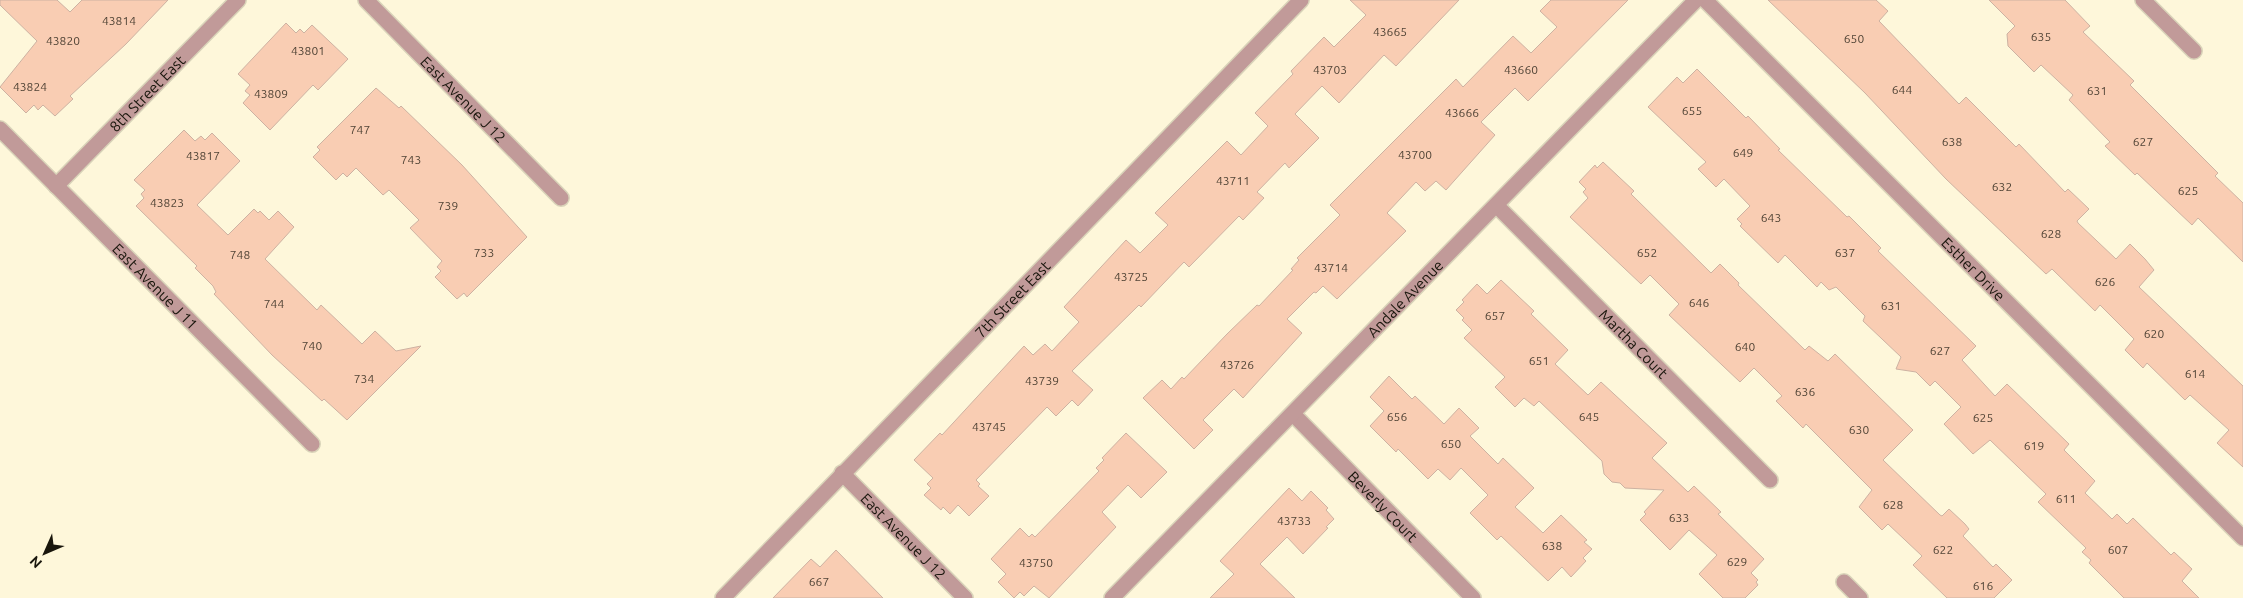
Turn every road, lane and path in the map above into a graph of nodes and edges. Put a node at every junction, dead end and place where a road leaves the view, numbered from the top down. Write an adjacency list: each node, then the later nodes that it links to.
1 (238, 0): 9 (street, 8th Street East)
2 (366, 0): 10 (street, East Avenue J 12)
3 (1301, 0): 14 (street, 7th Street East)
4 (1696, 0): 11 (street, Andale Avenue)
5 (1704, 0): 16 (street, Esther Drive)
6 (2143, 0): 7 (street)
7 (2194, 51)
8 (0, 130): 9 (street, East Avenue J 11)
9 (56, 186): 13 (street, East Avenue J 11)
10 (561, 198)
11 (1497, 206): 12 (street, Andale Avenue); 15 (street, Martha Court)
12 (1293, 414): 20 (street, Andale Avenue); 21 (street, Beverly Court)
13 (312, 444)
14 (842, 473): 18 (street, 7th Street East); 19 (street, East Avenue J 12)
15 (1770, 480)
16 (2243, 538)
17 (1844, 582): 22 (street)
18 (723, 598)
19 (966, 598)
20 (1112, 598)
21 (1473, 598)
22 (1860, 598)

